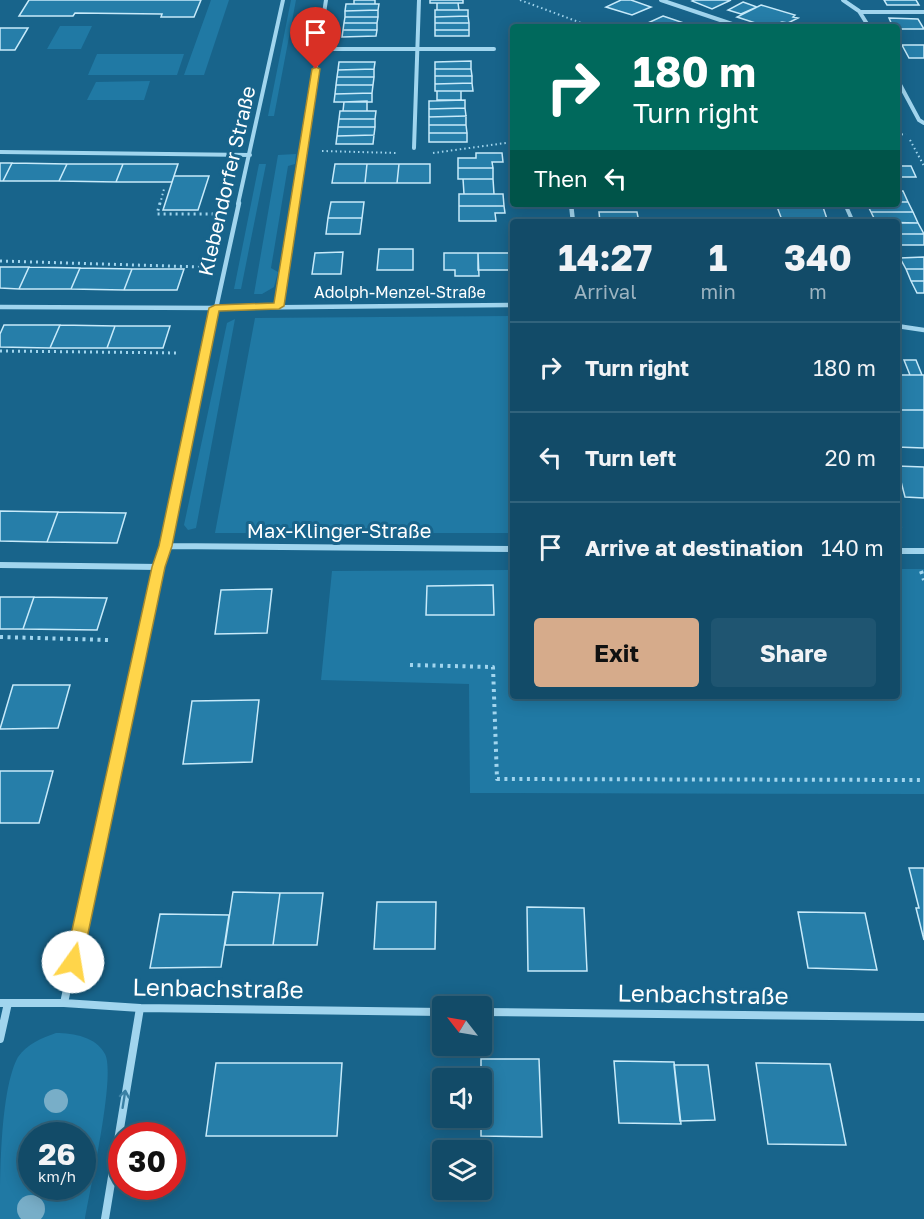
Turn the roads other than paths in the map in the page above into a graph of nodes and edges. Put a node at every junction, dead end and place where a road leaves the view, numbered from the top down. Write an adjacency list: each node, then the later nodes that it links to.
1 (283, 0): 17 (street, Klebendorfer Straße)
2 (326, 0): 10 (street)
3 (419, 0): 11 (street)
4 (661, 0): 8 (street)
5 (843, 0): 6 (street)
6 (861, 12): 7 (street); 9 (street)
7 (924, 12)
8 (732, 24)
9 (867, 24)
10 (319, 49): 11 (street); 20 (street)
11 (416, 49): 12 (street); 15 (street)
12 (494, 49)
13 (900, 85): 14 (street)
14 (924, 123)
15 (414, 148)
16 (0, 152): 17 (street)
17 (250, 155): 21 (street, Klebendorfer Straße)
18 (510, 305): 20 (street, Adolph-Menzel-Straße)
19 (0, 306): 21 (street, Adolph-Menzel-Straße)
20 (279, 306): 21 (street, Adolph-Menzel-Straße)
21 (215, 308): 24 (street, Klebendorfer Straße)
22 (900, 326): 23 (street)
23 (924, 330)
24 (165, 546): 25 (street, Max-Klinger-Straße); 29 (street, Klebendorfer Straße)
25 (510, 549)
26 (900, 551): 27 (street)
27 (924, 551)
28 (0, 565): 29 (street)
29 (159, 567): 31 (street, Klebendorfer Straße)
30 (4, 1003): 31 (street, Lenbachstraße); 36 (street)
31 (64, 1003): 32 (street, Lenbachstraße)
32 (140, 1008): 33 (street, Lenbachstraße); 37 (street, one-way to 32)
33 (432, 1012)
34 (492, 1012): 35 (street, Lenbachstraße)
35 (924, 1017)
36 (0, 1039)
37 (105, 1219)

